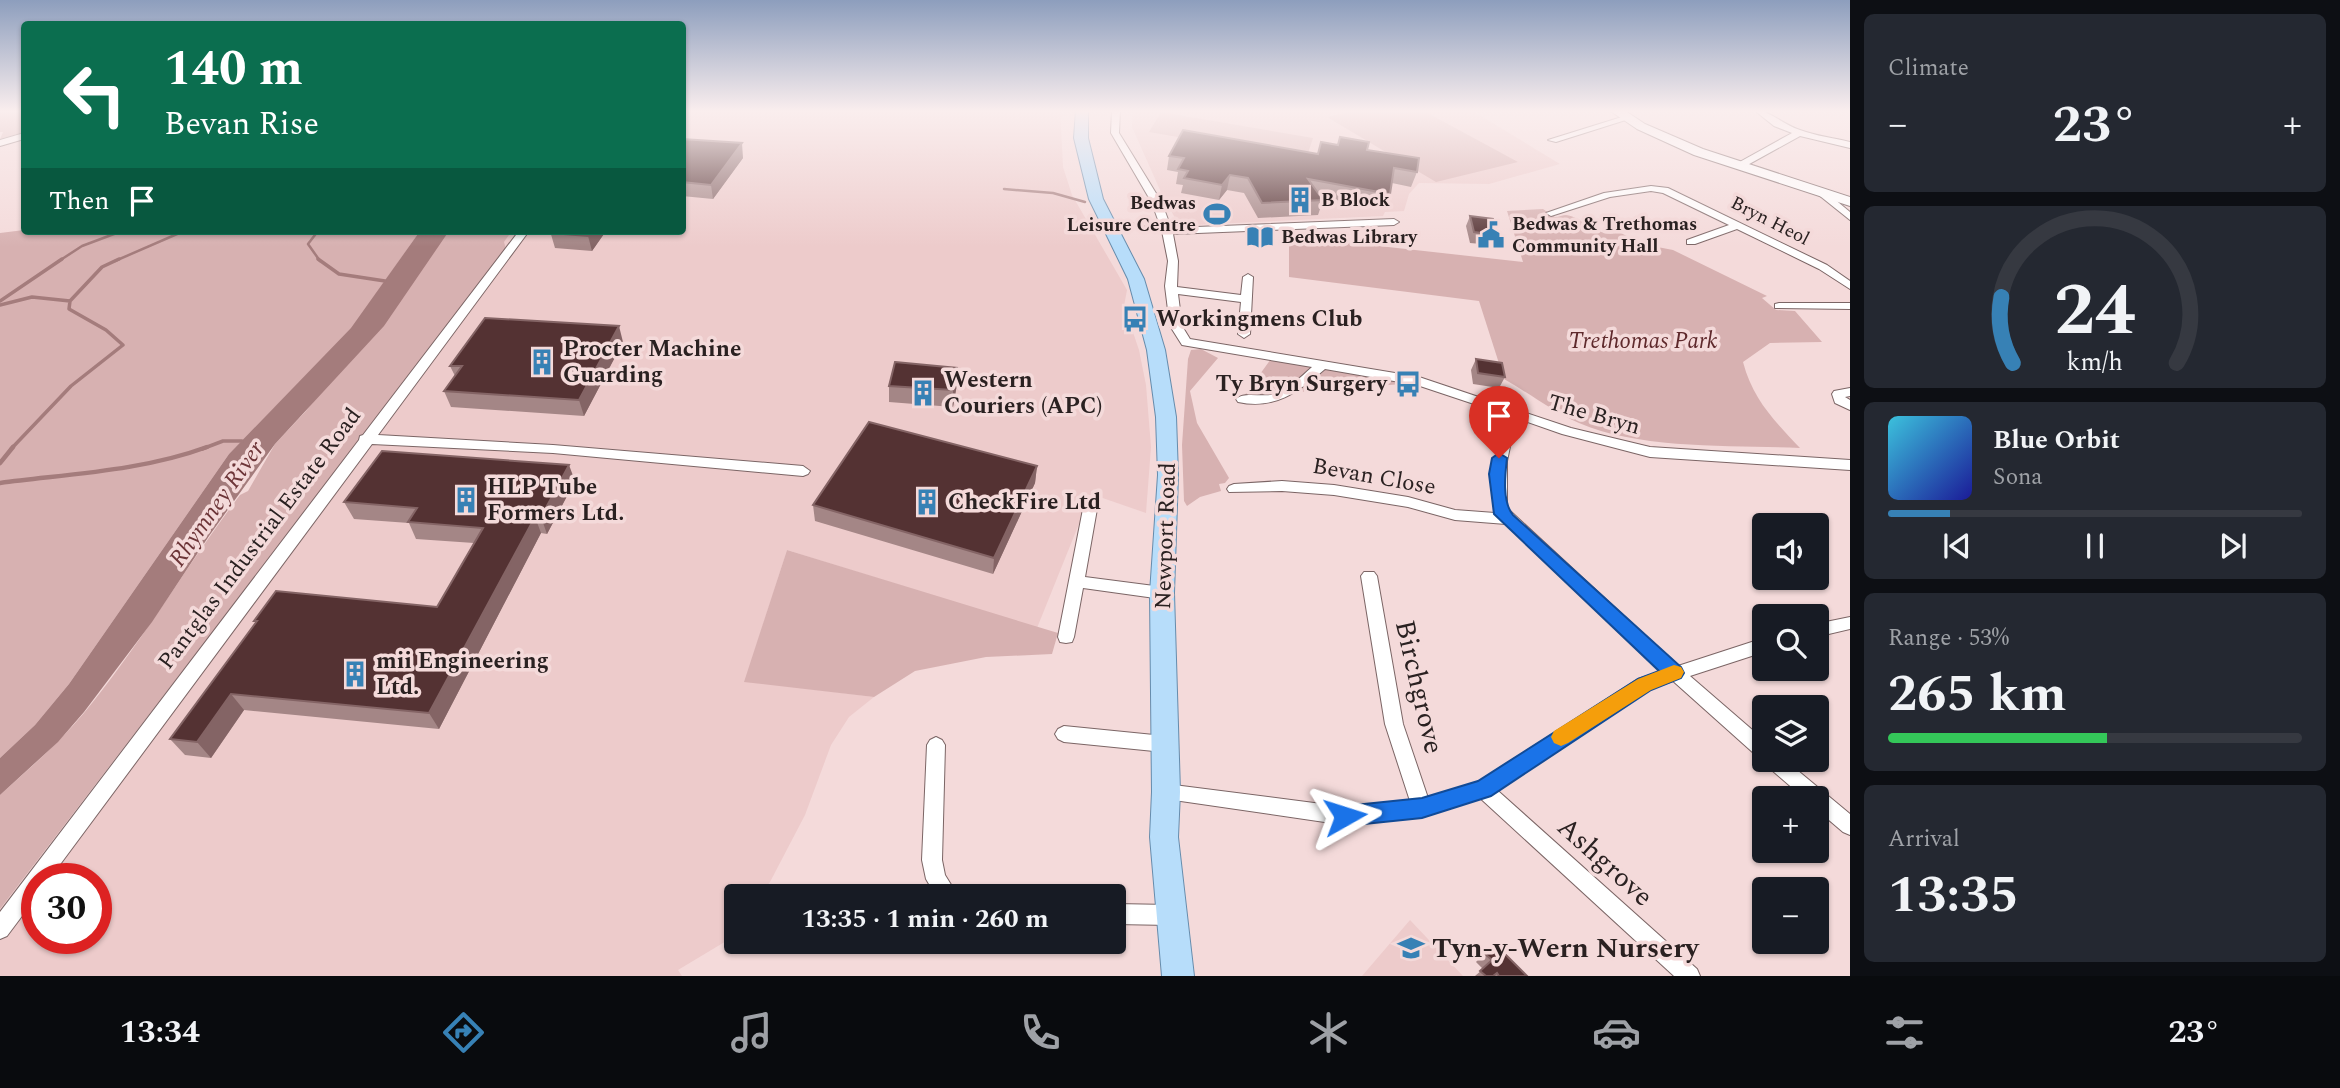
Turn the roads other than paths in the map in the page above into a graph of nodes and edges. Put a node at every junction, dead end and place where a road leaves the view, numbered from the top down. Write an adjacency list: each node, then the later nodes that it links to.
1 (1085, 156): 35 (main road, Newport Road)
2 (1129, 156): 12 (street)
3 (1711, 156): 5 (street)
4 (1758, 156): 5 (street)
5 (1739, 166): 6 (street)
6 (1818, 190): 7 (street); 9 (street)
7 (1850, 202)
8 (1551, 213): 11 (street, Bryn Heol)
9 (1850, 217)
10 (1394, 222): 12 (street)
11 (1738, 225): 14 (street); 16 (street, Bryn Heol)
12 (1167, 230): 17 (street)
13 (521, 235): 27 (street, Pantglas Industrial Estate Road)
14 (1691, 242)
15 (1248, 277): 18 (street)
16 (1850, 286)
17 (1172, 290): 18 (street); 22 (street, The Bryn)
18 (1247, 299): 21 (street)
19 (1779, 306): 20 (street)
20 (1850, 306)
21 (1244, 334)
22 (1322, 365): 24 (street); 26 (street, The Bryn)
23 (1850, 391): 25 (street)
24 (1242, 399)
25 (1850, 406)
26 (1511, 412): 28 (street, The Bryn); 32 (street)
27 (365, 439): 29 (street); 50 (street, Pantglas Industrial Estate Road)
28 (1850, 465)
29 (803, 471)
30 (1234, 489): 32 (street, Bevan Close)
31 (1090, 509): 34 (street)
32 (1507, 519): 40 (street)
33 (1369, 576): 48 (street, Birchgrove)
34 (1078, 582): 35 (street); 38 (street)
35 (1162, 593): 43 (main road, Newport Road)
36 (1850, 623): 37 (street)
37 (1829, 628)
38 (1066, 637)
39 (1752, 649): 40 (street)
40 (1675, 673): 42 (street); 46 (street)
41 (1064, 734): 43 (street)
42 (1752, 740)
43 (1164, 744): 47 (main road, Newport Road)
44 (936, 745): 51 (street)
45 (1787, 772): 49 (street)
46 (1483, 789): 48 (street); 57 (street, Ashgrove)
47 (1166, 792): 48 (street); 54 (main road, Newport Road)
48 (1422, 808)
49 (1850, 827)
50 (49, 863)
51 (940, 884)
52 (21, 901): 55 (street, Pantglas Industrial Estate Road)
53 (1126, 914): 54 (street)
54 (1170, 915): 56 (main road, Newport Road)
55 (0, 929)
56 (1178, 976)
57 (1690, 976)

